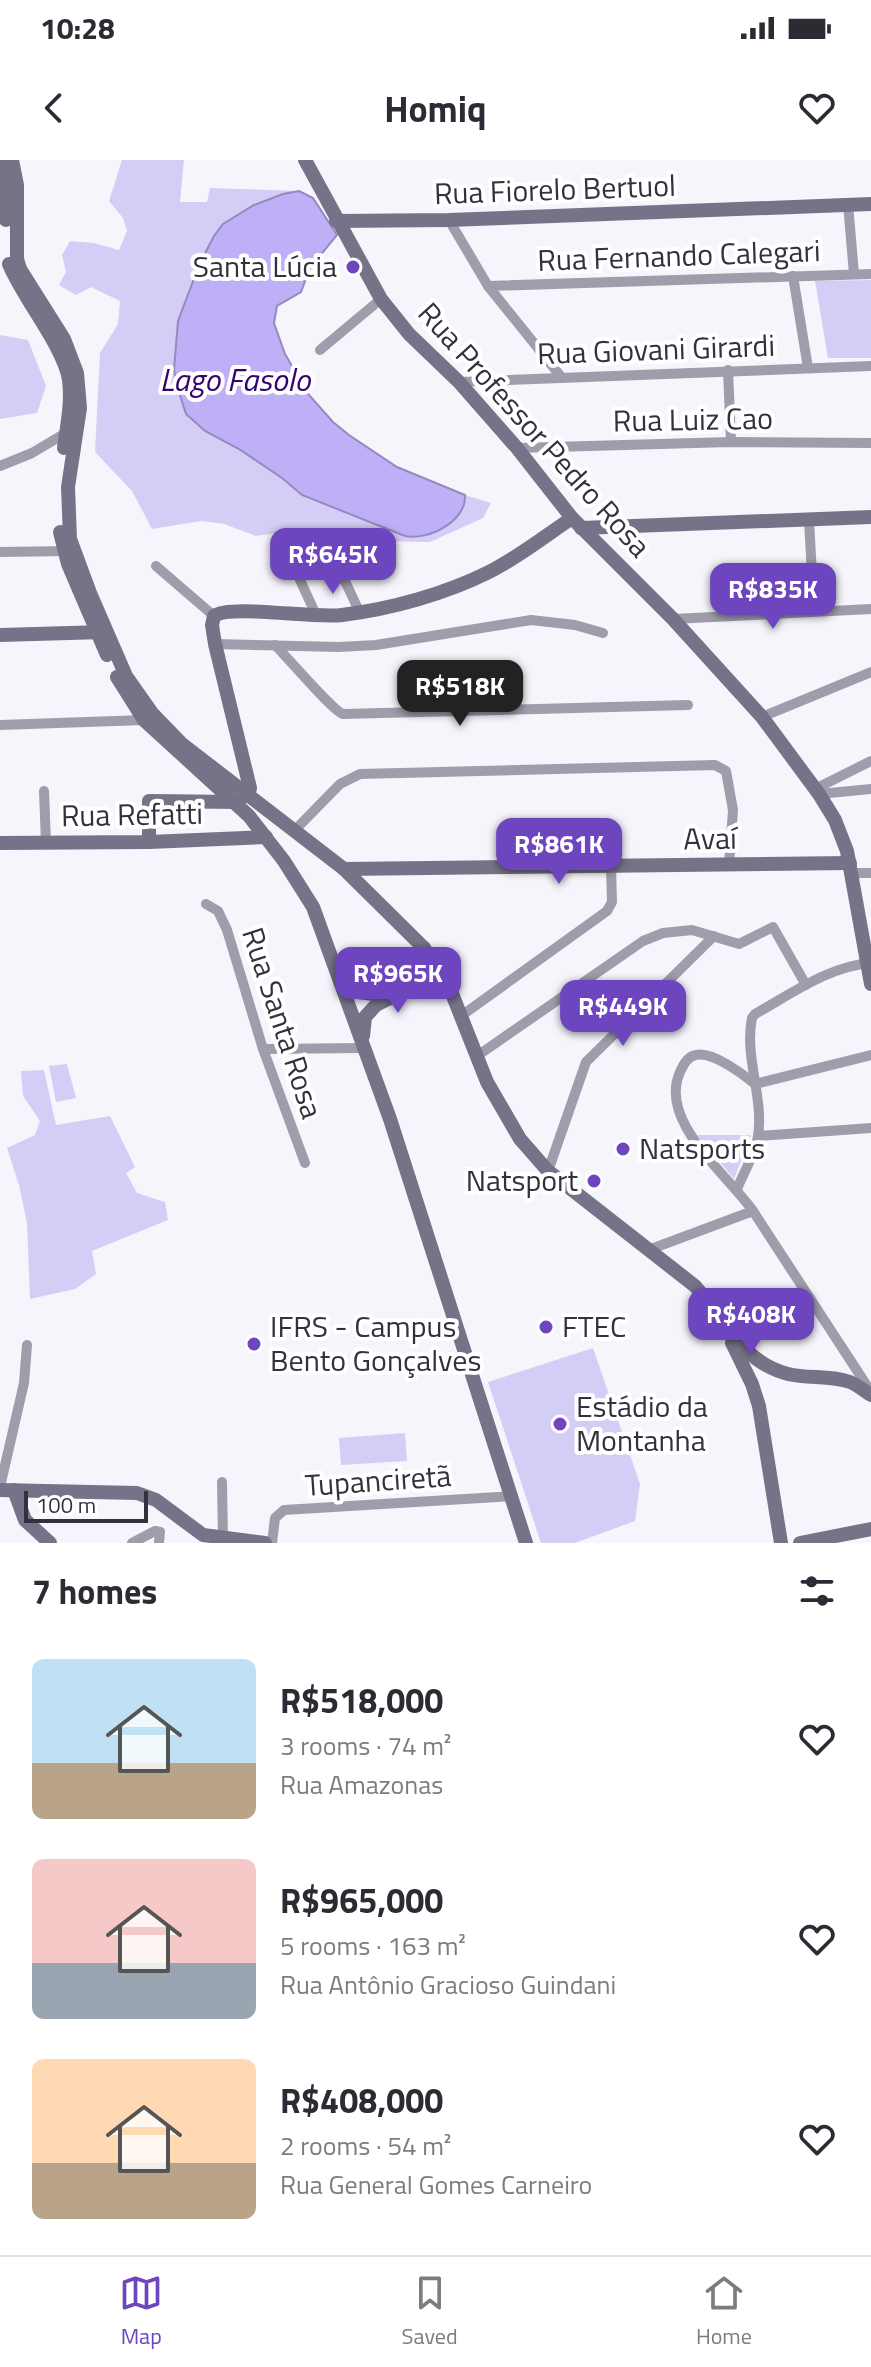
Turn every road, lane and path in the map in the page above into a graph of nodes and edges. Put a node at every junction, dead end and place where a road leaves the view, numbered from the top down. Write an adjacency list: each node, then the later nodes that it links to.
1 (1, 160): 19 (main road)
2 (12, 160): 19 (main road)
3 (305, 160): 7 (main road, Rua Professor Pedro Rosa)
4 (848, 204): 5 (main road, Rua Fiorelo Bertuol); 6 (main road, Rua Fiorelo Bertuol); 8 (street)
5 (871, 204)
6 (449, 220): 7 (main road, Rua Fiorelo Bertuol); 11 (street)
7 (336, 221): 12 (main road, Rua Professor Pedro Rosa)
8 (854, 274): 9 (street, Rua Fernando Calegari); 10 (street, Rua Fernando Calegari)
9 (871, 274)
10 (793, 276): 11 (street, Rua Fernando Calegari); 15 (street)
11 (488, 286): 17 (street)
12 (381, 299): 13 (street); 18 (main road, Rua Professor Pedro Rosa)
13 (320, 350)
14 (871, 366): 15 (street, Rua Giovani Girardi)
15 (808, 368): 16 (street, Rua Giovani Girardi)
16 (728, 370): 17 (street, Rua Giovani Girardi); 20 (street)
17 (562, 378): 18 (street, Rua Giovani Girardi)
18 (459, 382): 22 (main road, Rua Professor Pedro Rosa)
19 (72, 430): 23 (street); 27 (main road)
20 (731, 442): 21 (street, Rua Luiz Cao); 22 (street, Rua Luiz Cao)
21 (871, 443)
22 (517, 448): 26 (main road, Rua Professor Pedro Rosa)
23 (0, 466)
24 (871, 517): 25 (main road)
25 (809, 520): 26 (main road); 33 (street)
26 (577, 523): 34 (main road); 37 (main road, Rua Professor Pedro Rosa)
27 (69, 551): 28 (street); 38 (main road)
28 (0, 552)
29 (289, 556): 36 (street)
30 (337, 564): 34 (street)
31 (156, 566): 35 (street)
32 (871, 609): 33 (street)
33 (814, 611): 37 (street)
34 (360, 613): 36 (main road)
35 (214, 616): 36 (main road); 41 (main road)
36 (317, 617)
37 (673, 619): 45 (main road, Rua Professor Pedro Rosa)
38 (102, 632): 40 (main road); 46 (main road); 52 (main road)
39 (603, 633): 42 (street)
40 (0, 635)
41 (215, 644): 42 (street); 52 (main road)
42 (275, 645): 44 (street)
43 (871, 672): 45 (street)
44 (688, 705)
45 (762, 717): 51 (main road, Rua Professor Pedro Rosa)
46 (144, 720): 47 (street); 52 (main road)
47 (0, 725)
48 (871, 761): 51 (street)
49 (871, 789): 51 (street)
50 (44, 791): 57 (street)
51 (817, 791): 62 (main road, Rua Professor Pedro Rosa)
52 (242, 798): 53 (main road); 54 (main road); 55 (main road)
53 (294, 831): 58 (main road); 59 (street); 63 (main road)
54 (266, 837): 55 (main road, Rua Refatti); 58 (main road)
55 (149, 842): 57 (main road, Rua Refatti)
56 (0, 843): 57 (main road, Rua Refatti)
57 (46, 843)
58 (284, 861): 69 (main road)
59 (734, 864): 60 (main road, Avaí); 62 (main road, Avaí)
60 (611, 867): 61 (main road, Avaí); 74 (street)
61 (379, 868): 63 (main road, Avaí); 65 (main road)
62 (851, 868): 64 (street); 70 (main road, Rua Professor Pedro Rosa)
63 (344, 869): 65 (main road)
64 (871, 873)
65 (365, 886): 68 (main road)
66 (206, 904): 76 (street, Rua Santa Rosa)
67 (714, 936): 72 (street); 78 (street); 83 (street)
68 (424, 948): 69 (main road); 73 (main road)
69 (334, 960): 75 (main road)
70 (869, 964): 71 (main road, Rua Professor Pedro Rosa); 72 (street)
71 (871, 984)
72 (806, 985): 79 (street)
73 (449, 986): 74 (main road); 75 (main road)
74 (461, 1016): 78 (main road)
75 (363, 1046): 76 (street); 96 (main road)
76 (263, 1049): 82 (street, Rua Santa Rosa)
77 (871, 1055): 79 (street)
78 (477, 1056): 83 (main road)
79 (755, 1084): 81 (street); 84 (street)
80 (871, 1128): 81 (street)
81 (758, 1136): 84 (street)
82 (305, 1163)
83 (548, 1171): 86 (main road)
84 (737, 1189): 85 (street)
85 (753, 1211): 86 (street); 89 (street)
86 (651, 1249): 87 (main road)
87 (723, 1325): 90 (main road); 92 (main road)
88 (27, 1345): 95 (street)
89 (854, 1365): 91 (street); 93 (street)
90 (774, 1369): 91 (main road); 92 (main road)
91 (836, 1379): 93 (main road)
92 (752, 1384): 105 (main road)
93 (871, 1394)
94 (222, 1482): 98 (street)
95 (5, 1489): 98 (main road); 99 (main road)
96 (513, 1496): 103 (street, Tupanciretã); 104 (main road)
97 (871, 1529): 106 (main road)
98 (215, 1540): 102 (main road)
99 (50, 1543)
100 (132, 1543): 101 (street)
101 (159, 1543)
102 (265, 1543)
103 (272, 1543)
104 (526, 1543)
105 (781, 1543)
106 (800, 1543)

